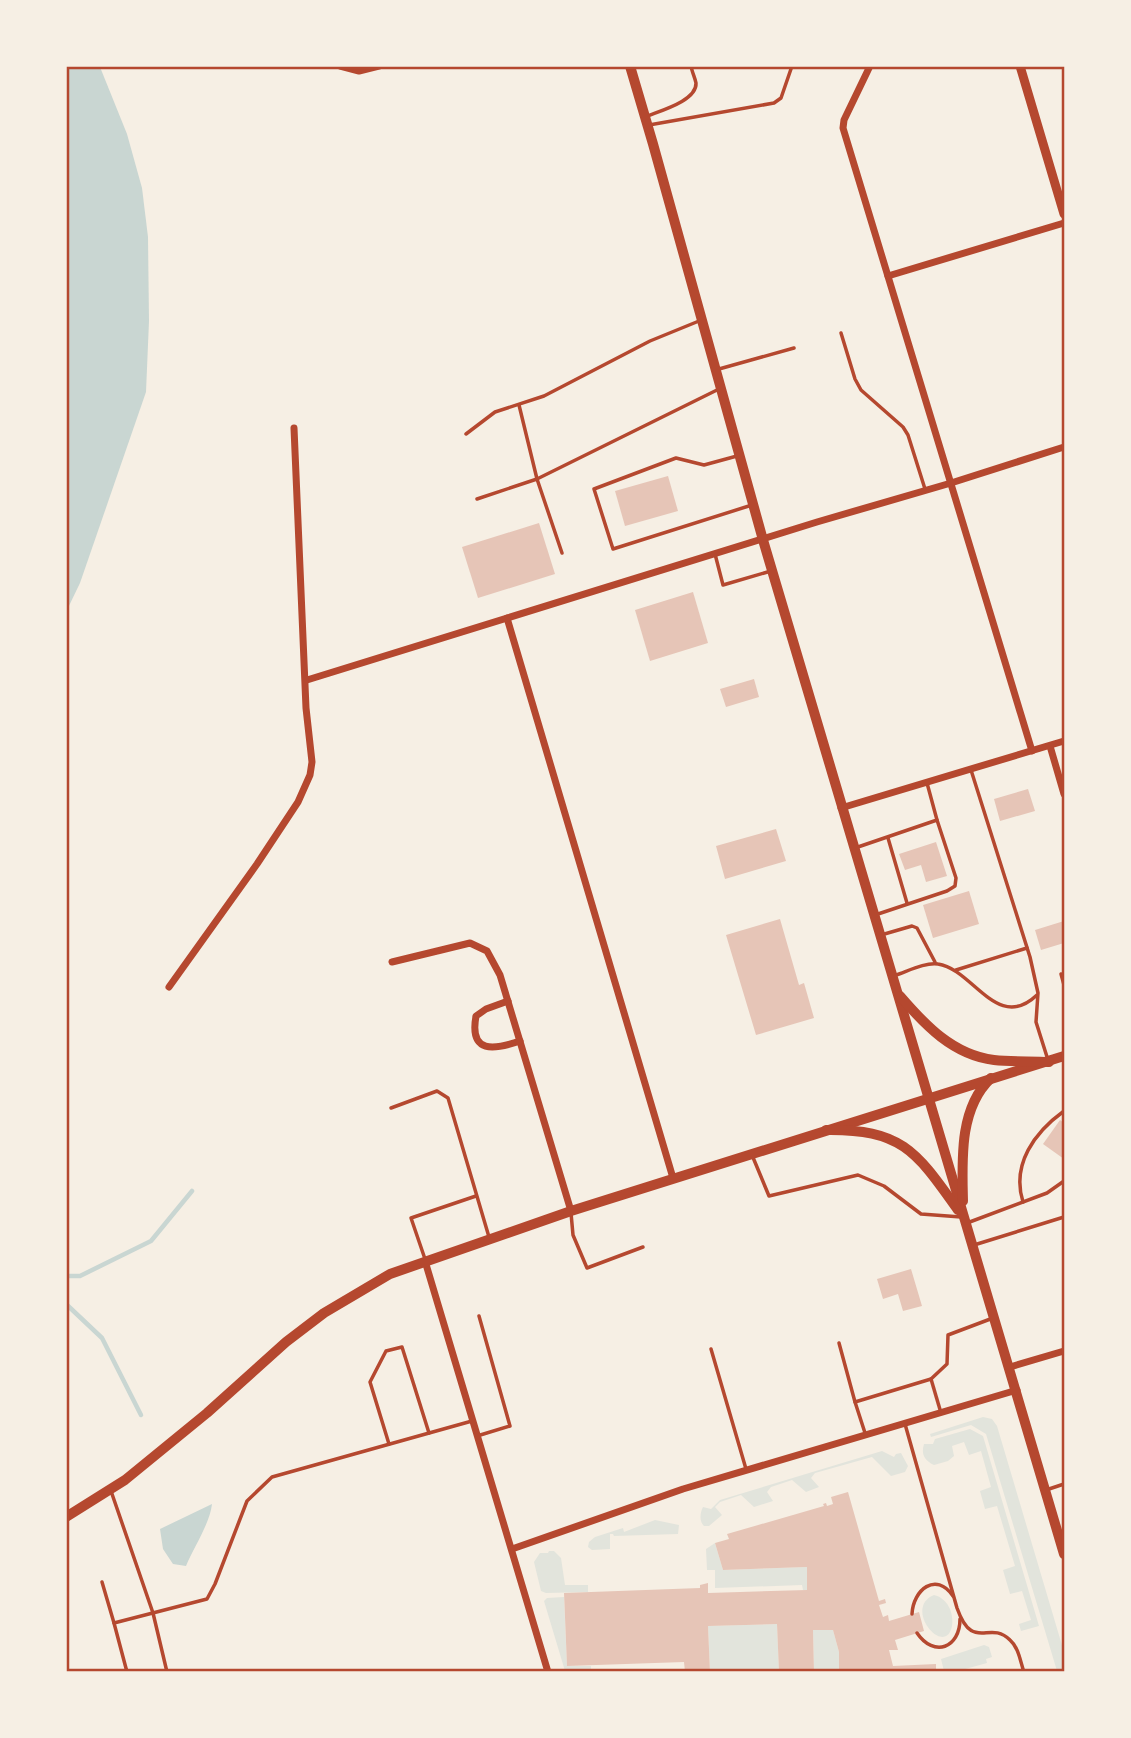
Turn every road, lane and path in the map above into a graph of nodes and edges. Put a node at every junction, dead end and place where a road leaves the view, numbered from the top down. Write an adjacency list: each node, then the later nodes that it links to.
1 (340, 66): 2 (street)
2 (379, 66)
3 (629, 66): 8 (main road)
4 (691, 66): 8 (lane)
5 (792, 66): 8 (lane)
6 (870, 66): 11 (street)
7 (1020, 66): 9 (street)
8 (646, 121): 12 (main road)
9 (1065, 215)
10 (1065, 223): 11 (street)
11 (888, 276): 23 (street)
12 (702, 320): 15 (main road); 17 (lane)
13 (841, 333): 24 (lane)
14 (794, 348): 15 (lane)
15 (716, 370): 16 (main road)
16 (721, 388): 21 (main road); 22 (lane)
17 (519, 405): 19 (lane); 22 (lane)
18 (294, 428): 32 (street)
19 (466, 433)
20 (1065, 447): 23 (street)
21 (739, 455): 26 (main road); 26 (lane)
22 (537, 479): 25 (lane); 28 (lane)
23 (951, 483): 24 (street); 35 (street)
24 (926, 491): 27 (street)
25 (477, 499)
26 (753, 504): 27 (main road)
27 (763, 540): 29 (street); 30 (main road)
28 (562, 553)
29 (715, 554): 30 (lane); 31 (street)
30 (772, 571): 39 (main road)
31 (507, 618): 32 (street); 66 (street)
32 (307, 680): 53 (street)
33 (1065, 741): 34 (street)
34 (1050, 746): 35 (street); 38 (street)
35 (1032, 751): 36 (street)
36 (971, 770): 37 (street); 46 (lane)
37 (927, 783): 39 (street); 40 (lane)
38 (1065, 794)
39 (841, 808): 42 (main road)
40 (937, 820): 41 (lane); 43 (lane)
41 (888, 838): 42 (lane); 43 (lane)
42 (853, 848): 44 (main road)
43 (907, 904): 44 (lane)
44 (873, 915): 45 (main road)
45 (879, 936): 48 (lane); 51 (main road)
46 (1027, 948): 49 (lane); 55 (lane)
47 (392, 962): 56 (street)
48 (935, 963): 49 (lane); 51 (lane)
49 (956, 970): 55 (lane)
50 (1061, 974): 52 (lane)
51 (892, 977): 54 (main road)
52 (1065, 985)
53 (169, 987)
54 (896, 992): 59 (main road); 61 (main road)
55 (1038, 993): 59 (lane)
56 (508, 1001): 57 (street); 57 (street)
57 (520, 1041): 70 (street)
58 (1065, 1056): 59 (main road)
59 (1049, 1062): 60 (main road)
60 (992, 1078): 61 (main road); 72 (main road)
61 (928, 1098): 64 (main road); 72 (main road)
62 (391, 1108): 68 (lane)
63 (1065, 1111): 69 (lane)
64 (826, 1130): 65 (main road); 72 (main road)
65 (752, 1153): 66 (main road); 72 (lane)
66 (673, 1178): 70 (main road)
67 (1065, 1181): 69 (lane)
68 (476, 1196): 73 (lane); 76 (lane)
69 (1023, 1202): 72 (lane)
70 (571, 1211): 73 (main road); 75 (lane)
71 (1065, 1217): 74 (lane)
72 (965, 1220): 74 (main road)
73 (489, 1240): 76 (main road)
74 (972, 1245): 78 (main road)
75 (643, 1247)
76 (425, 1261): 87 (street); 96 (main road)
77 (479, 1316): 90 (lane)
78 (995, 1317): 82 (main road); 83 (lane)
79 (839, 1343): 85 (lane)
80 (711, 1349): 93 (lane)
81 (1065, 1350): 82 (street)
82 (1010, 1367): 84 (main road)
83 (931, 1379): 85 (lane); 86 (lane)
84 (1017, 1390): 86 (street); 95 (main road)
85 (855, 1402): 91 (lane)
86 (941, 1413): 88 (street)
87 (473, 1421): 89 (lane); 90 (street)
88 (905, 1424): 91 (street); 101 (lane)
89 (429, 1433): 92 (lane); 92 (lane)
90 (477, 1436): 98 (street)
91 (866, 1436): 93 (street)
92 (388, 1444): 102 (lane)
93 (747, 1471): 98 (street)
94 (1065, 1484): 95 (lane)
95 (1046, 1490): 99 (main road)
96 (111, 1491): 97 (main road); 102 (lane)
97 (66, 1517)
98 (512, 1549): 109 (street)
99 (1065, 1554)
100 (102, 1581): 105 (lane)
101 (956, 1601): 103 (lane); 104 (lane)
102 (153, 1613): 105 (lane); 108 (lane)
103 (912, 1614)
104 (960, 1616): 106 (lane); 110 (lane)
105 (114, 1623): 107 (lane)
106 (917, 1633)
107 (127, 1671)
108 (167, 1671)
109 (548, 1671)
110 (1024, 1671)

